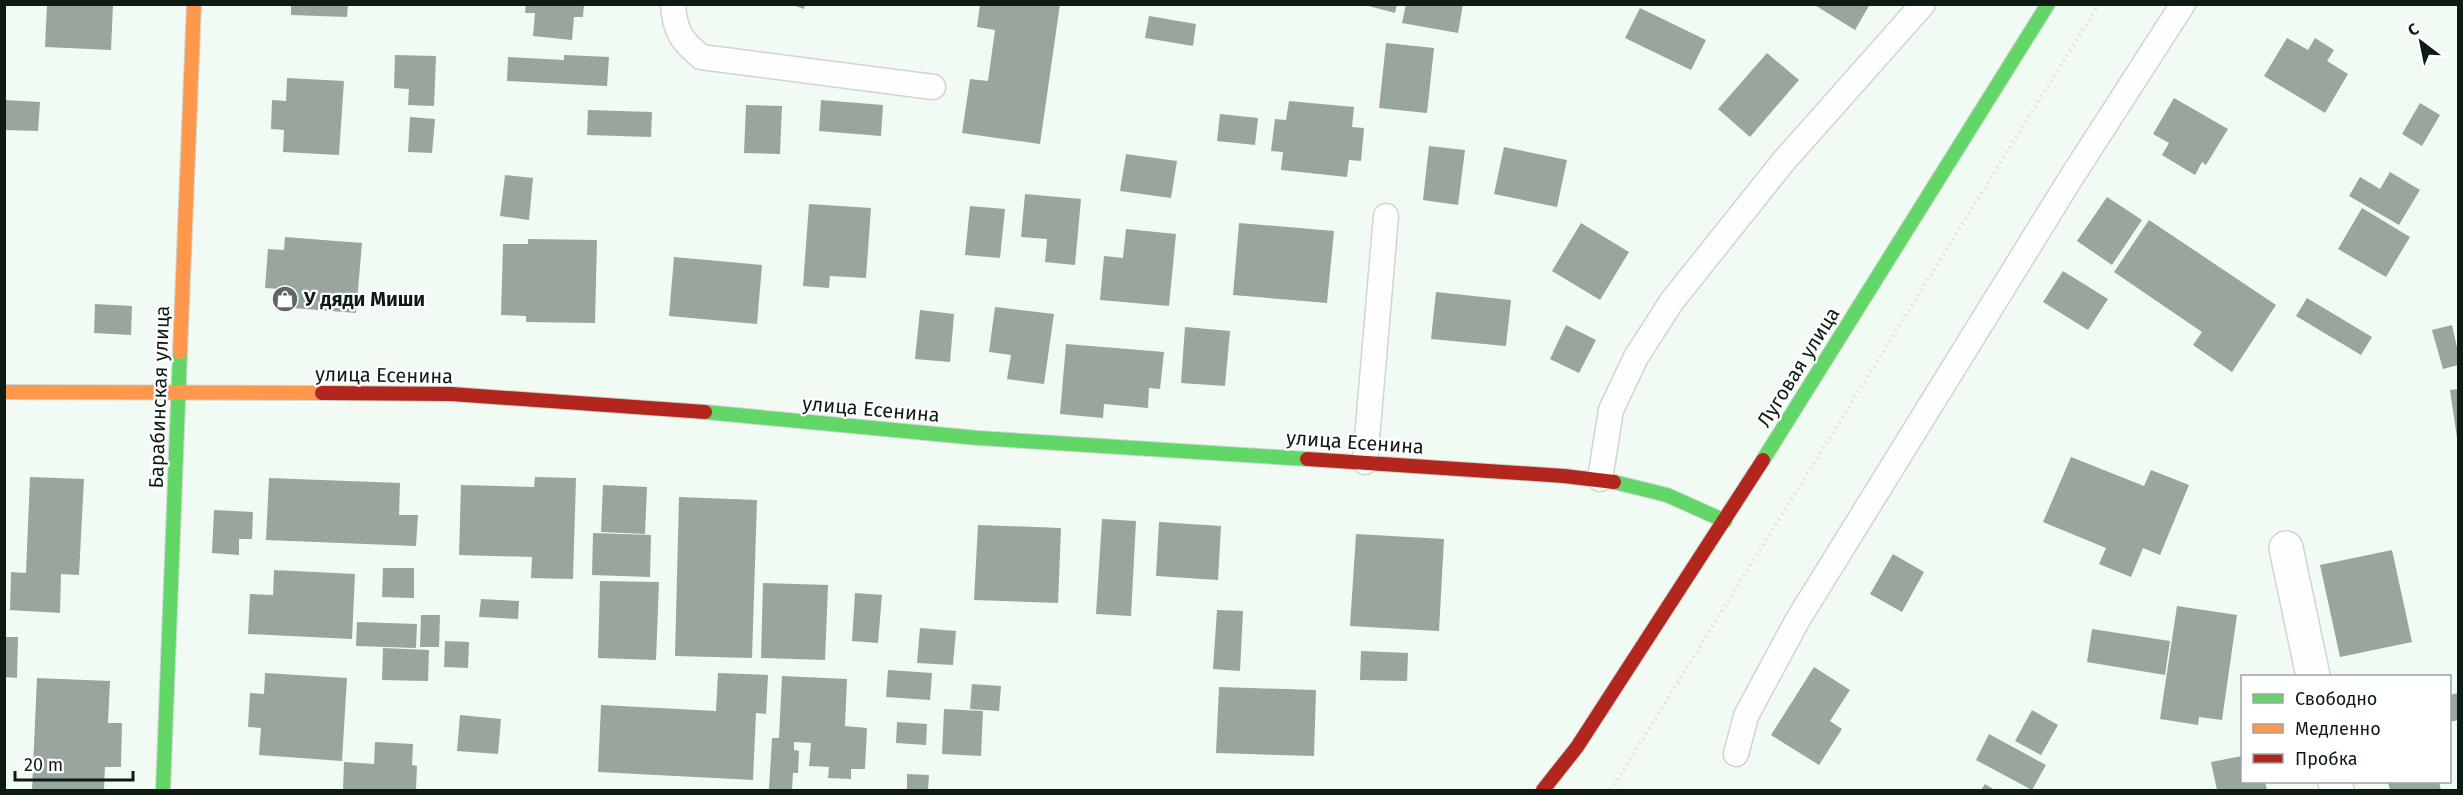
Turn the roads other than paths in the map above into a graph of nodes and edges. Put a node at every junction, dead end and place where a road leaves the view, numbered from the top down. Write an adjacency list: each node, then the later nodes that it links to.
1 (194, 4): 9 (street, Барабинская улица)
2 (674, 4): 6 (lane)
3 (1923, 4): 11 (lane)
4 (2048, 4): 12 (street, Луговая улица)
5 (2183, 4): 16 (lane)
6 (933, 87)
7 (1386, 216): 10 (lane)
8 (4, 392): 9 (street, улица Есенина)
9 (178, 393): 10 (street, улица Есенина); 17 (street, Барабинская улица)
10 (1365, 462): 11 (street, улица Есенина)
11 (1600, 479): 12 (street, улица Есенина)
12 (1725, 521): 15 (street, Луговая улица)
13 (2286, 548): 14 (street)
14 (2313, 675)
15 (1577, 747): 18 (street, Луговая улица); 19 (street, Луговая улица)
16 (1736, 754)
17 (163, 790)
18 (1543, 790)
19 (1558, 790)

